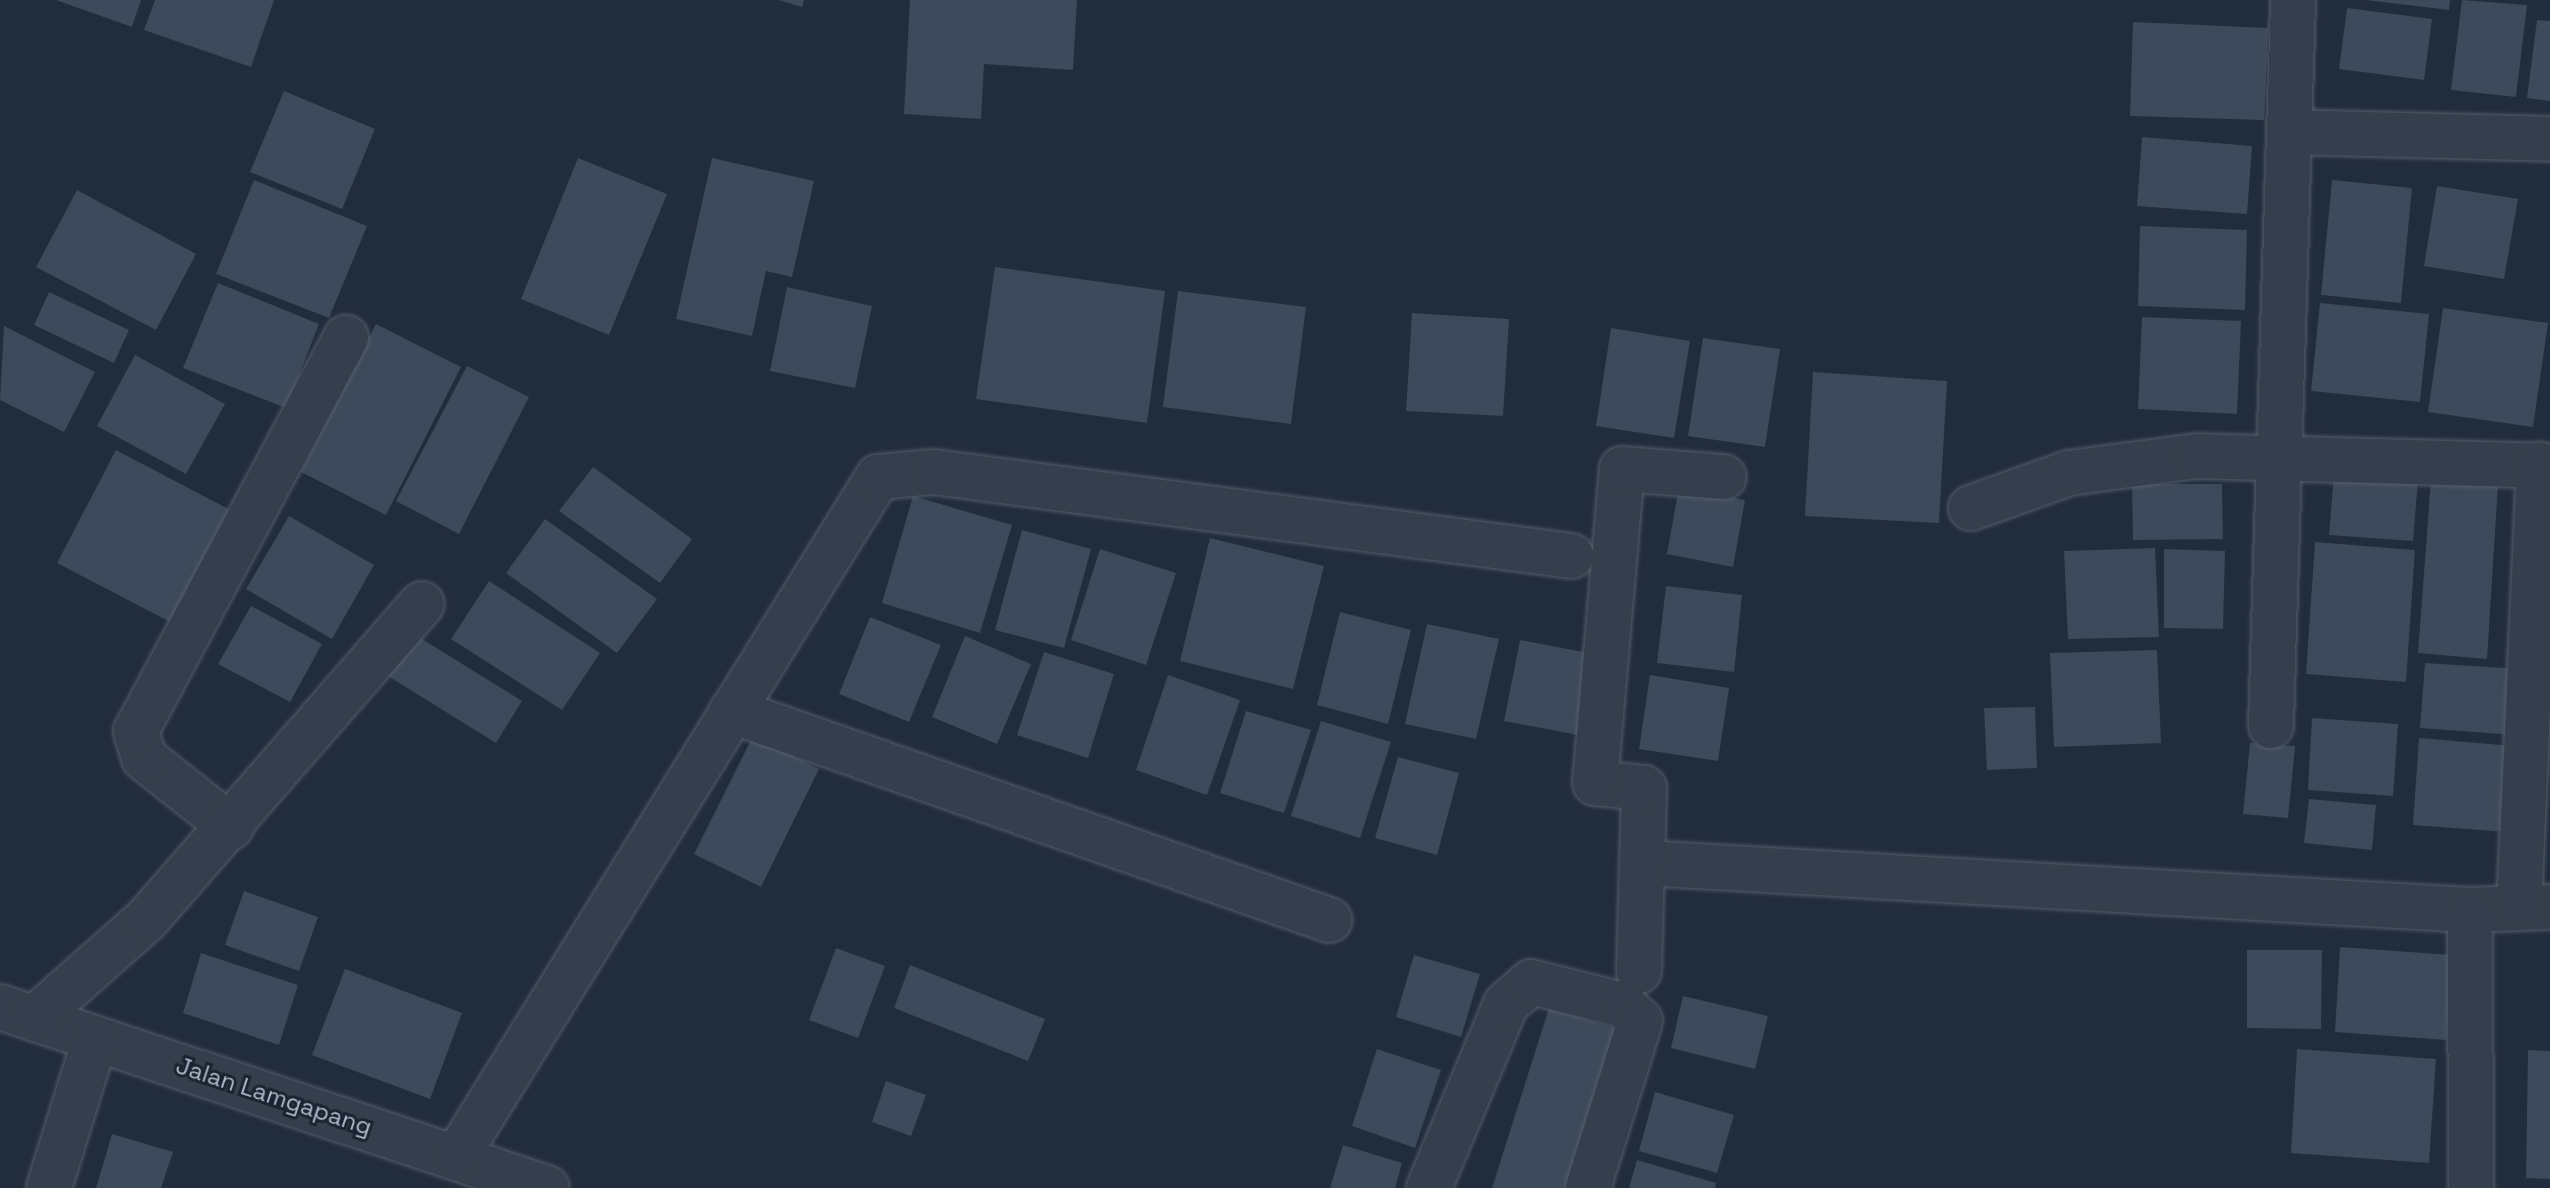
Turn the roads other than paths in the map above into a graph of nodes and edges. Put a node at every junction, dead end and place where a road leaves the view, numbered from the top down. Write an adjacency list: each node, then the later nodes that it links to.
1 (2293, 0): 2 (street)
2 (2290, 132): 3 (street); 5 (street)
3 (2550, 139)
4 (346, 337): 13 (street)
5 (2283, 453): 6 (street); 8 (street); 12 (street)
6 (2544, 465): 15 (street)
7 (1724, 477): 14 (street)
8 (1971, 508)
9 (1571, 556): 11 (street)
10 (422, 604): 13 (street)
11 (732, 711): 17 (street); 21 (street)
12 (2271, 726)
13 (231, 827): 19 (street)
14 (1643, 863): 16 (street); 18 (street)
15 (2534, 907): 16 (street)
16 (2470, 910): 26 (street)
17 (1329, 920)
18 (1639, 971)
19 (17, 1013): 20 (street, Jalan Lamgapang)
20 (95, 1039): 21 (street, Jalan Lamgapang); 22 (street)
21 (457, 1156): 23 (street, Jalan Lamgapang)
22 (49, 1188)
23 (547, 1188)
24 (1429, 1188): 25 (street)
25 (1588, 1188)
26 (2471, 1188)

